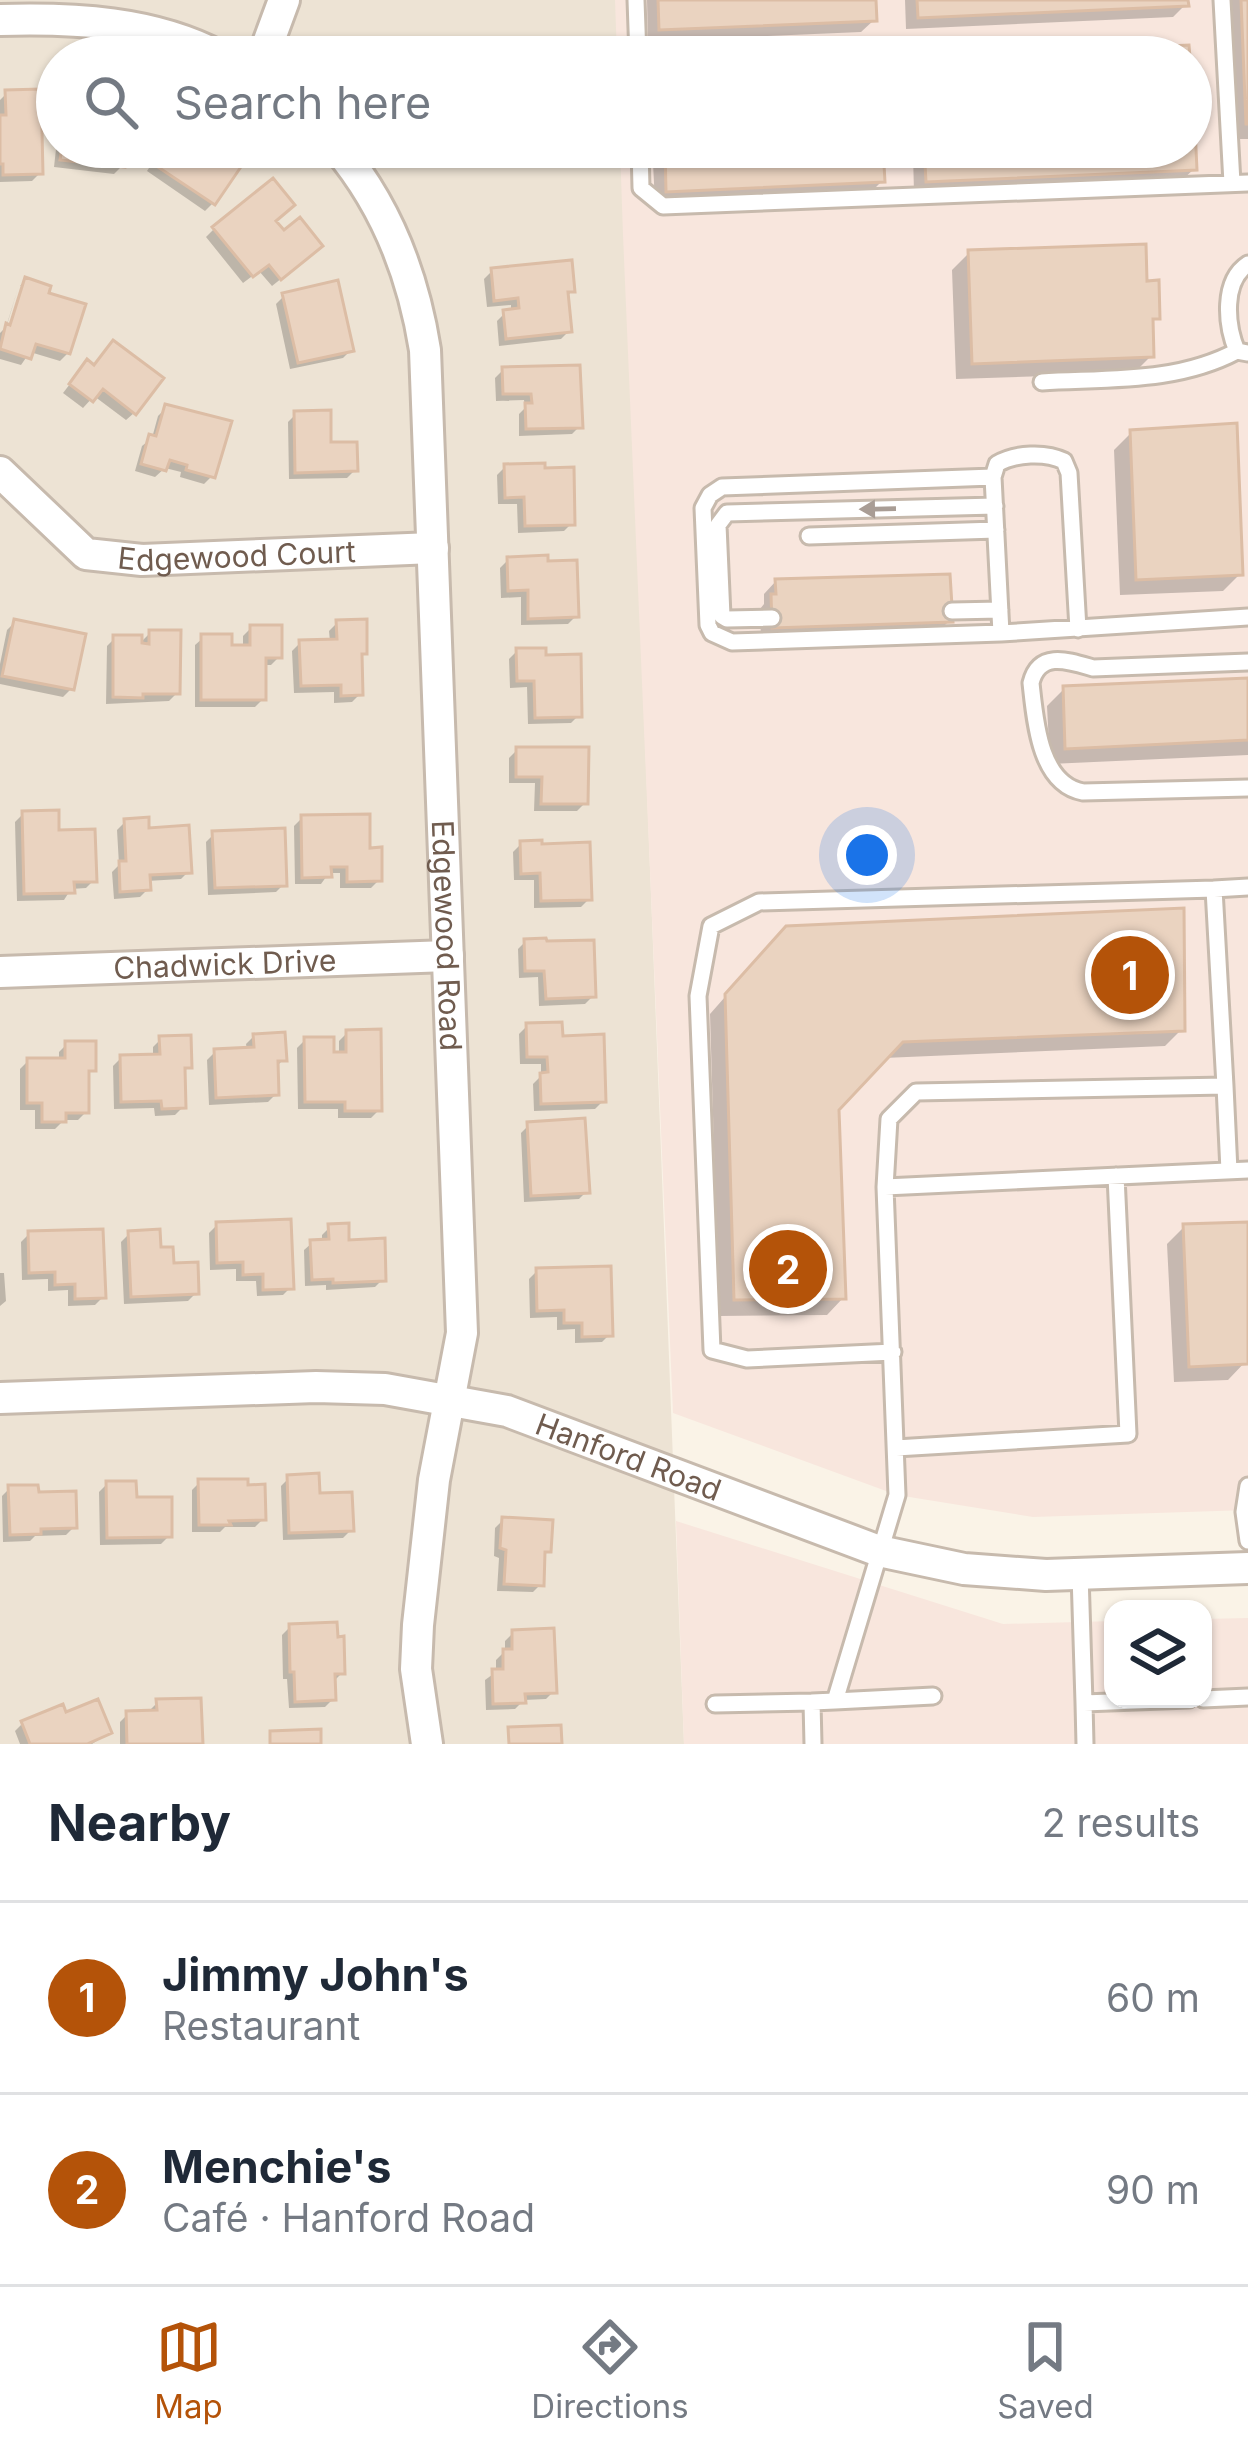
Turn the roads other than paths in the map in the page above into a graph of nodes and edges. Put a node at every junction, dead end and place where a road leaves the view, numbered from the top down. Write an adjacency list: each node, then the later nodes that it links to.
1 (284, 0): 6 (street)
2 (636, 0): 7 (lane)
3 (1222, 0): 10 (lane)
4 (0, 20): 5 (street)
5 (165, 36)
6 (271, 36)
7 (637, 36)
8 (353, 168): 19 (street, Edgewood Road)
9 (641, 168): 10 (lane)
10 (1240, 183)
11 (1248, 264): 12 (lane)
12 (1242, 352): 13 (lane)
13 (1042, 382)
14 (0, 472): 19 (street, Edgewood Court)
15 (993, 477): 16 (lane); 24 (lane); 25 (lane)
16 (995, 506): 17 (lane); 23 (lane, one-way to 23)
17 (996, 530): 18 (lane); 20 (lane)
18 (809, 536)
19 (433, 548): 30 (street, Edgewood Road)
20 (1000, 610): 21 (lane); 25 (lane)
21 (952, 611)
22 (1248, 617): 24 (lane)
23 (772, 618)
24 (1078, 629): 25 (lane)
25 (1001, 632)
26 (1248, 662): 27 (lane)
27 (1248, 788)
28 (1248, 886): 29 (lane)
29 (1214, 889): 32 (lane); 37 (lane)
30 (448, 956): 31 (street, Chadwick Drive); 39 (street, Edgewood Road)
31 (0, 972)
32 (1225, 1086): 34 (lane); 36 (lane)
33 (1248, 1170): 34 (lane)
34 (1228, 1171): 35 (lane)
35 (1116, 1176): 36 (lane); 40 (lane)
36 (885, 1187): 37 (lane)
37 (893, 1352): 40 (lane)
38 (0, 1398): 39 (street, Hanford Road)
39 (449, 1400): 43 (street, Hanford Road); 54 (street, Edgewood Road)
40 (896, 1448): 43 (lane)
41 (1248, 1486): 42 (lane)
42 (1248, 1541)
43 (879, 1551): 45 (street, Hanford Road); 49 (lane)
44 (1248, 1568): 45 (street, Hanford Road)
45 (1080, 1574): 52 (lane)
46 (933, 1696): 49 (lane)
47 (1248, 1697): 48 (lane)
48 (1212, 1699)
49 (835, 1701): 51 (lane)
50 (1104, 1701): 52 (lane)
51 (812, 1702): 53 (lane); 55 (lane)
52 (1084, 1702): 56 (lane)
53 (715, 1704)
54 (427, 1744)
55 (813, 1744)
56 (1085, 1744)

